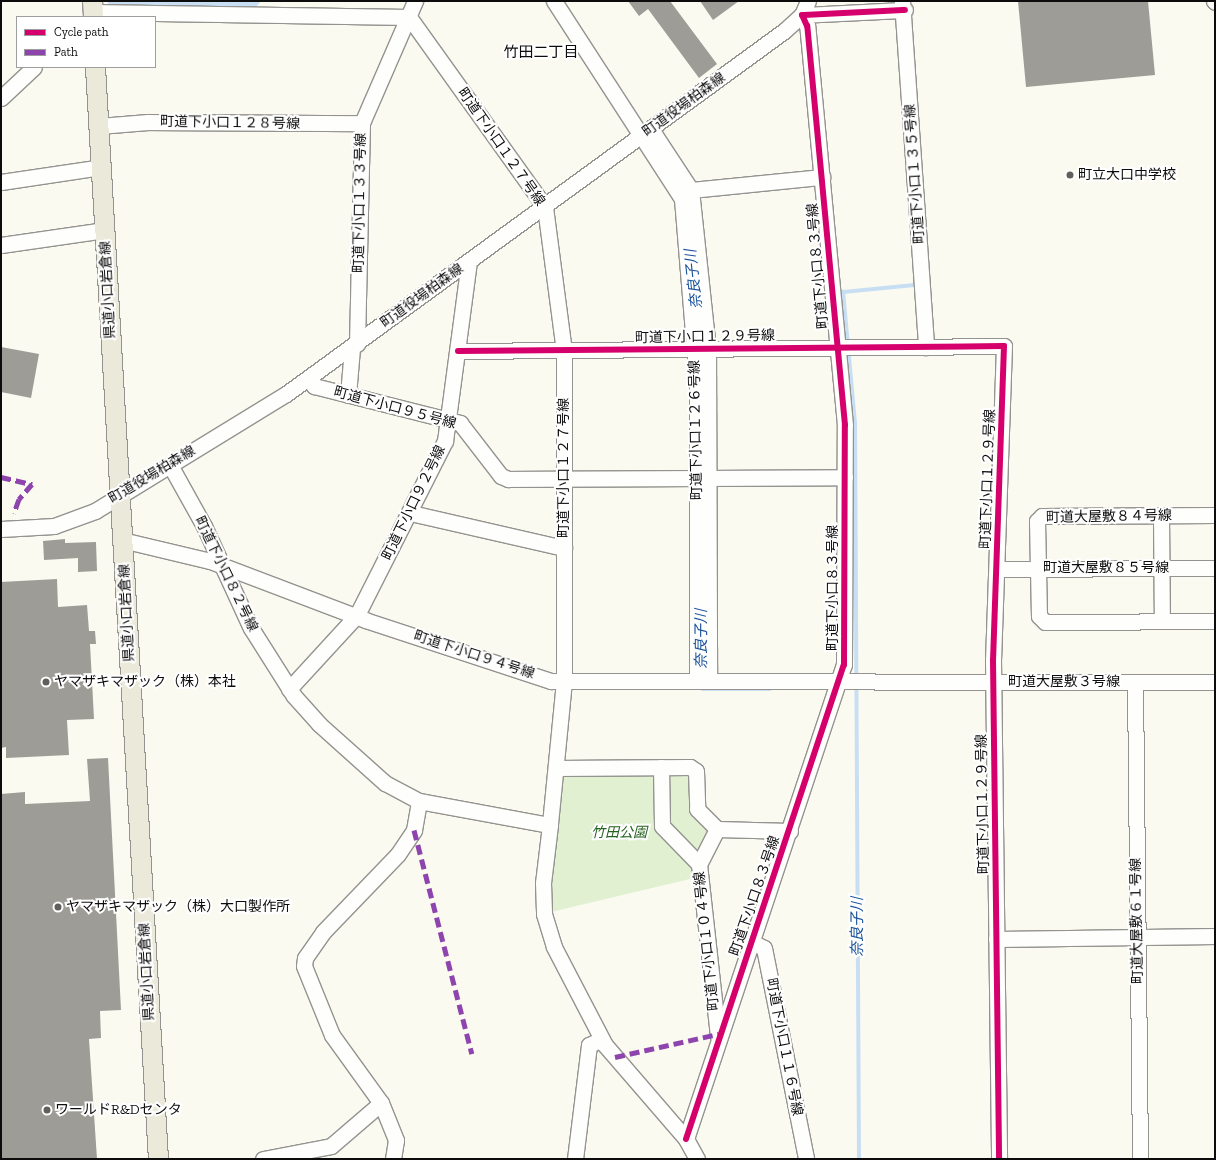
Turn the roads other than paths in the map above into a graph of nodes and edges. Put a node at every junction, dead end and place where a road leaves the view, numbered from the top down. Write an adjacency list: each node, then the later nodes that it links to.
1 (415, 1): 7 (street, 町道下小口１３３号線)
2 (554, 1): 13 (street, 町道下小口１２６号線)
3 (808, 1): 6 (street, 町道役場柏森線)
4 (903, 5): 6 (street); 23 (street, 町道下小口１３５号線)
5 (92, 10): 7 (street)
6 (802, 15): 13 (street, 町道役場柏森線); 15 (street, 町道下小口８３号線)
7 (409, 17): 11 (street, 町道下小口１３３号線); 18 (street, 町道下小口１２７号線)
8 (33, 68): 10 (street)
9 (95, 68): 12 (main road, 県道小口岩倉線)
10 (1, 98)
11 (362, 123): 12 (street, 町道下小口１２８号線); 22 (street, 町道下小口１３３号線)
12 (99, 126): 14 (main road, 県道小口岩倉線)
13 (646, 132): 17 (street); 18 (street, 町道役場柏森線); 26 (street, 町道下小口１２６号線)
14 (101, 167): 16 (street); 19 (main road, 県道小口岩倉線)
15 (822, 177): 17 (street); 24 (street, 町道下小口８３号線)
16 (1, 182)
17 (691, 190): 26 (street)
18 (545, 207): 21 (street, 町道役場柏森線); 27 (street, 町道下小口１２７号線)
19 (104, 230): 20 (street); 35 (main road, 県道小口岩倉線)
20 (1, 245)
21 (469, 262): 22 (street, 町道役場柏森線); 25 (street, 町道下小口９２号線)
22 (354, 346): 28 (street, 町道役場柏森線); 29 (street, 町道下小口１３３号線)
23 (926, 347): 24 (street, 町道下小口１２９号線); 45 (street, 町道下小口１２９号線)
24 (838, 348): 26 (street, 町道下小口１２９号線); 32 (street, 町道下小口８３号線)
25 (458, 350): 27 (street, 町道下小口１２９号線); 30 (street, 町道下小口９２号線)
26 (702, 350): 27 (street, 町道下小口１２９号線); 34 (street, 町道下小口１２６号線)
27 (564, 351): 33 (street, 町道下小口１２７号線)
28 (309, 379): 29 (street, 町道下小口９５号線); 31 (street, 町道役場柏森線)
29 (348, 395): 30 (street, 町道下小口９５号線)
30 (450, 420): 33 (street, 町道下小口９５号線); 36 (street, 町道下小口９２号線)
31 (170, 465): 35 (street, 町道役場柏森線); 42 (street, 町道下小口８２号線)
32 (845, 477): 34 (street, 町道下小口９５号線); 52 (street, 町道下小口８３号線)
33 (564, 478): 34 (street, 町道下小口９５号線); 41 (street, 町道下小口１２７号線)
34 (703, 478): 51 (street, 町道下小口１２６号線)
35 (119, 494): 39 (street, 町道役場柏森線); 40 (main road, 県道小口岩倉線)
36 (410, 512): 41 (street); 47 (street, 町道下小口９２号線)
37 (1215, 515): 38 (street, 町道大屋敷８４号線)
38 (1161, 516): 43 (street); 46 (street, 町道大屋敷８４号線)
39 (1, 529)
40 (122, 540): 42 (street, 町道下小口９４号線); 72 (main road, 県道小口岩倉線)
41 (564, 548): 50 (street, 町道下小口１２７号線)
42 (220, 565): 47 (street, 町道下小口９４号線); 56 (street, 町道下小口８２号線)
43 (1162, 568): 44 (street, 町道大屋敷８５号線); 46 (street, 町道大屋敷８５号線); 48 (street)
44 (1215, 568)
45 (997, 569): 46 (street, 町道大屋敷８５号線); 53 (street, 町道下小口１２９号線)
46 (1038, 569): 48 (street, 町道大屋敷８４号線)
47 (357, 615): 50 (street, 町道下小口９４号線); 56 (street, 町道下小口９２号線)
48 (1162, 621): 49 (street, 町道大屋敷８４号線)
49 (1215, 621)
50 (564, 681): 51 (street, 町道下小口９４号線); 58 (street, 町道下小口１２７号線)
51 (703, 681): 52 (street, 町道下小口９４号線)
52 (840, 682): 53 (street, 町道大屋敷３号線); 62 (street, 町道下小口８３号線)
53 (994, 682): 54 (street, 町道大屋敷３号線); 66 (street, 町道下小口１２９号線)
54 (1135, 682): 55 (street, 町道大屋敷３号線); 65 (street, 町道大屋敷６１号線)
55 (1215, 682)
56 (289, 689): 59 (street, 町道下小口８２号線)
57 (661, 767): 58 (street); 61 (street); 63 (street)
58 (556, 768): 60 (street, 町道下小口１２７号線)
59 (419, 802): 60 (street, 町道下小口８２号線); 70 (street)
60 (550, 825): 68 (street)
61 (717, 829): 62 (street); 63 (street)
62 (790, 831): 67 (street, 町道下小口８３号線)
63 (699, 864): 69 (street, 町道下小口１０４号線)
64 (1215, 936): 65 (street)
65 (1138, 937): 66 (street); 79 (street, 町道大屋敷６１号線)
66 (996, 939): 78 (street, 町道下小口１２９号線)
67 (752, 942): 69 (street, 町道下小口８３号線); 77 (street, 町道下小口１１６号線)
68 (602, 1039): 71 (street); 75 (street)
69 (719, 1041): 71 (street, 町道下小口８３号線)
70 (381, 1103): 73 (street); 74 (street)
71 (686, 1139): 76 (street)
72 (158, 1159)
73 (263, 1159)
74 (393, 1159)
75 (576, 1159)
76 (697, 1159)
77 (806, 1159)
78 (998, 1159)
79 (1140, 1159)

